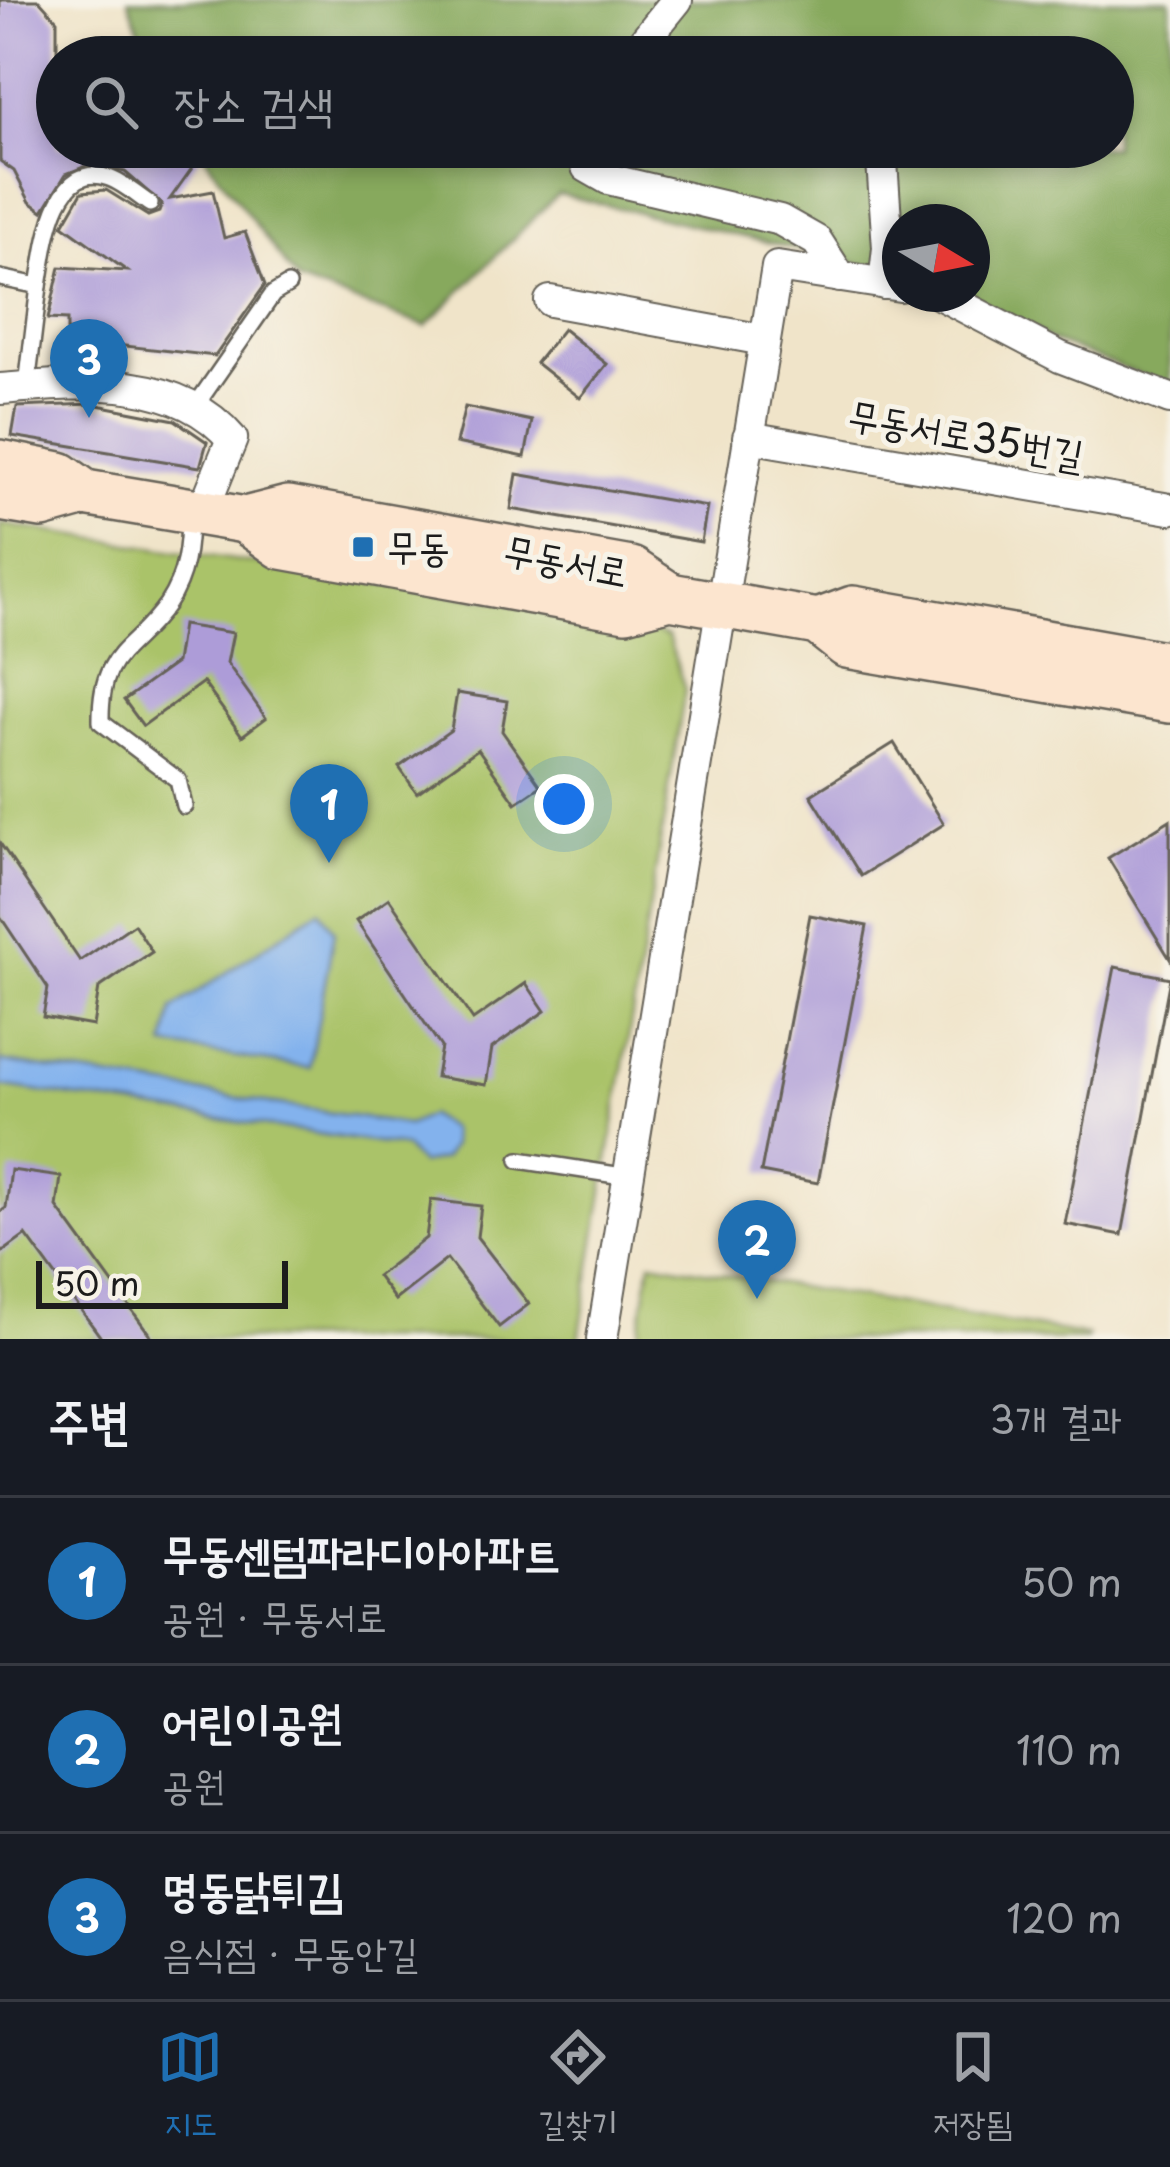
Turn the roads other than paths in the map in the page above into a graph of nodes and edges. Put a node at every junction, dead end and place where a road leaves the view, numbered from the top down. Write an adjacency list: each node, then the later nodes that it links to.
1 (677, 0): 2 (street)
2 (648, 36)
3 (589, 168): 7 (street)
4 (882, 168): 5 (street)
5 (885, 204)
6 (150, 205): 11 (lane)
7 (840, 277): 9 (street); 14 (street)
8 (0, 278): 11 (lane)
9 (882, 283)
10 (288, 285): 17 (lane)
11 (39, 286): 15 (lane)
12 (550, 301): 14 (street)
13 (974, 312): 16 (street)
14 (764, 340): 18 (street)
15 (14, 388): 17 (street)
16 (1170, 399)
17 (194, 408): 23 (street)
18 (748, 437): 22 (street, 무동서로35번길); 24 (street)
19 (0, 463): 20 (main road, 무동서로)
20 (85, 493): 21 (main road, 무동서로); 23 (main road, 무동서로)
21 (0, 498)
22 (1170, 509)
23 (212, 514): 24 (main road, 무동서로); 28 (lane)
24 (719, 605): 25 (main road, 무동서로); 30 (street)
25 (818, 622): 26 (main road, 무동서로); 27 (main road, 무동서로)
26 (1170, 665)
27 (1170, 700)
28 (184, 806)
29 (519, 1160): 30 (lane)
30 (629, 1177): 31 (street)
31 (602, 1339)

